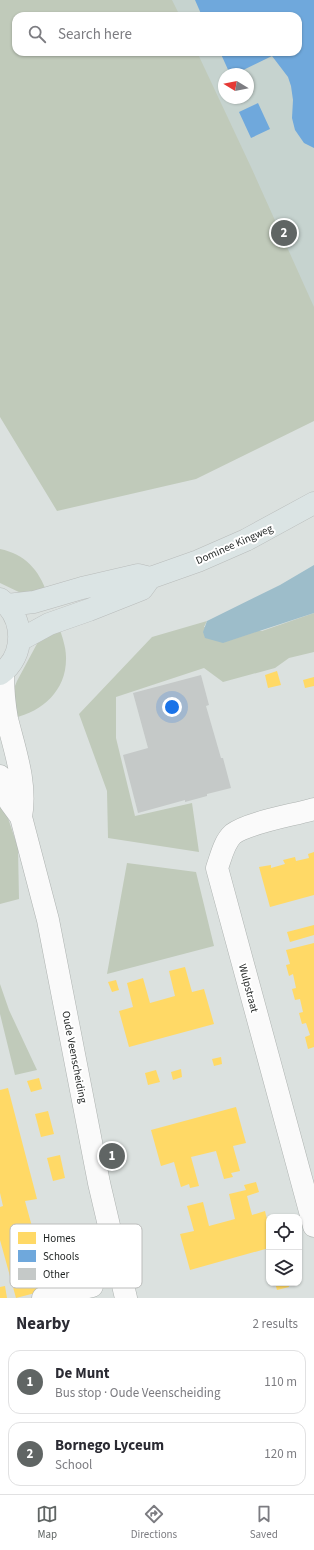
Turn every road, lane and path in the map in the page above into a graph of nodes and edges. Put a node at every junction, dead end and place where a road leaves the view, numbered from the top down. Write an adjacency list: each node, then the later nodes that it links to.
1 (314, 503): 2 (main road, Dominee Kingweg)
2 (150, 578): 3 (main road, Dominee Kingweg); 4 (main road, Dominee Kingweg)
3 (4, 602): 4 (main road)
4 (20, 640): 5 (main road)
5 (2, 673): 8 (street, Oude Veenscheiding)
6 (0, 776): 8 (street, Oude Veenscheiding)
7 (314, 809): 10 (street, Wulpstraat)
8 (21, 817): 9 (street, Oude Veenscheiding)
9 (109, 1224)
10 (314, 1226)
11 (84, 1288): 13 (street)
12 (124, 1288): 14 (street, Oude Veenscheiding)
13 (43, 1298)
14 (126, 1298)

